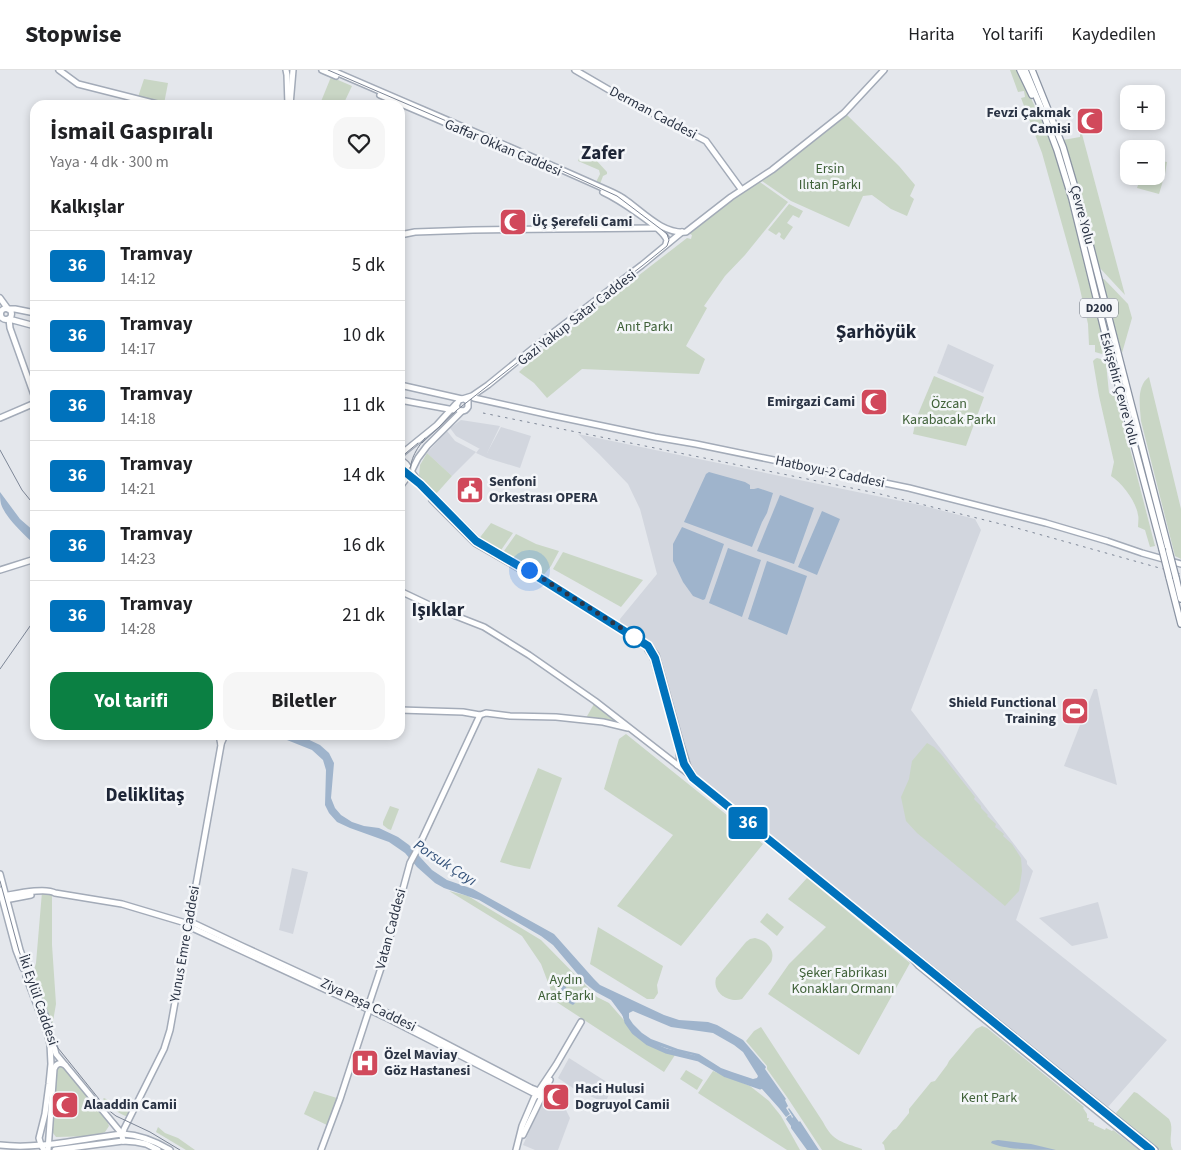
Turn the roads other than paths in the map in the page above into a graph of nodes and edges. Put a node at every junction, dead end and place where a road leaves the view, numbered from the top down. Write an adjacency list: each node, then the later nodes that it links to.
1 (59, 70): 11 (main road)
2 (286, 70): 12 (main road)
3 (293, 70): 13 (main road)
4 (322, 70): 14 (main road, Gaffar Okkan Caddesi)
5 (332, 70): 15 (main road, Gaffar Okkan Caddesi)
6 (575, 70): 19 (main road, Derman Caddesi)
7 (883, 70): 19 (main road, Gazi Yakup Satar Caddesi); 21 (main road, Gazi Yakup Satar Caddesi)
8 (1020, 70): 18 (highway)
9 (1025, 70): 18 (highway, Eskişehir Çevre Yolu / D200)
10 (1034, 70): 29 (highway, Çevre Yolu / D200)
11 (141, 100)
12 (289, 100)
13 (290, 100)
14 (392, 100)
15 (402, 100)
16 (405, 101): 21 (main road, Gaffar Okkan Caddesi)
17 (405, 106): 20 (main road, Gaffar Okkan Caddesi)
18 (1050, 130): 48 (highway, Eskişehir Çevre Yolu / D200, bridge)
19 (741, 189): 21 (main road, Gazi Yakup Satar Caddesi)
20 (656, 228): 22 (main road); 23 (main road, Gaffar Okkan Caddesi)
21 (684, 232): 23 (main road, Gazi Yakup Satar Caddesi); 32 (main road, Gazi Yakup Satar Caddesi)
22 (405, 234)
23 (666, 245): 33 (main road, Gazi Yakup Satar Caddesi)
24 (0, 299): 25 (main road); 25 (main road)
25 (2, 307): 26 (main road); 27 (main road); 27 (main road)
26 (30, 312)
27 (7, 319): 28 (main road); 30 (main road)
28 (30, 325)
29 (1120, 364): 48 (highway, Eskişehir Çevre Yolu / D200, bridge)
30 (30, 384)
31 (405, 386): 33 (main road)
32 (474, 398): 37 (main road, Gazi Yakup Satar Caddesi); 46 (main road, Hatboyu-2 Caddesi)
33 (463, 399): 35 (main road); 37 (main road)
34 (405, 401): 38 (main road)
35 (456, 404): 38 (main road); 39 (main road)
36 (30, 405): 40 (main road)
37 (469, 405): 39 (main road)
38 (452, 410): 39 (main road); 41 (main road)
39 (462, 411): 42 (main road)
40 (0, 418)
41 (405, 453)
42 (405, 468)
43 (405, 470): 58 (main road)
44 (405, 470): 59 (main road)
45 (30, 561): 47 (main road)
46 (1181, 564)
47 (0, 570)
48 (1172, 578): 50 (highway, Eskişehir Çevre Yolu / D200); 51 (highway, Eskişehir Çevre Yolu / D200)
49 (405, 593): 54 (main road)
50 (1181, 599)
51 (1181, 624)
52 (405, 710): 53 (main road)
53 (480, 715): 54 (main road); 64 (main road, Vatan Caddesi)
54 (631, 729): 58 (main road); 82 (main road)
55 (221, 740): 57 (main road, Yunus Emre Caddesi)
56 (223, 740): 57 (main road, Yunus Emre Caddesi)
57 (221, 745): 63 (main road, Yunus Emre Caddesi)
58 (677, 765): 59 (main road)
59 (694, 778): 83 (main road)
60 (0, 874): 62 (main road, İki Eylül Caddesi)
61 (0, 890): 62 (main road, İki Eylül Caddesi)
62 (3, 898): 63 (main road, Ziya Paşa Caddesi); 66 (main road, İki Eylül Caddesi); 70 (main road, İki Eylül Caddesi)
63 (189, 924): 64 (main road, Ziya Paşa Caddesi); 69 (main road, Yunus Emre Caddesi)
64 (369, 1008): 67 (main road, Ziya Paşa Caddesi); 80 (main road, Vatan Caddesi)
65 (582, 1022): 67 (main road)
66 (67, 1066): 68 (main road, İki Eylül Caddesi); 76 (main road)
67 (540, 1094): 81 (main road)
68 (112, 1122): 69 (main road); 72 (main road, İki Eylül Caddesi)
69 (127, 1122): 71 (main road); 72 (main road, Yunus Emre Caddesi)
70 (41, 1132): 74 (main road); 75 (main road, İki Eylül Caddesi)
71 (134, 1134): 72 (main road); 79 (main road)
72 (122, 1137): 76 (main road); 77 (main road); 78 (main road)
73 (0, 1145): 74 (main road)
74 (30, 1145): 75 (main road)
75 (42, 1147): 76 (main road)
76 (48, 1147)
77 (55, 1150)
78 (158, 1150)
79 (170, 1150)
80 (322, 1150)
81 (516, 1150)
82 (1145, 1150)
83 (1155, 1150)

